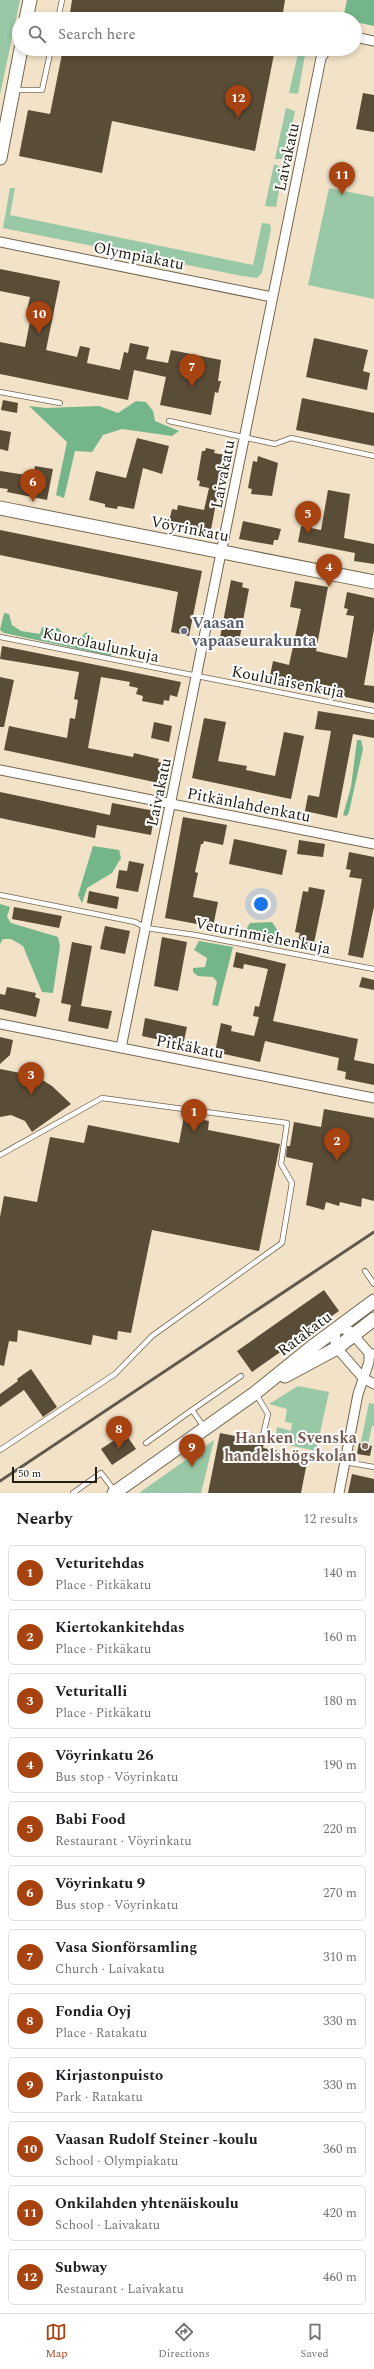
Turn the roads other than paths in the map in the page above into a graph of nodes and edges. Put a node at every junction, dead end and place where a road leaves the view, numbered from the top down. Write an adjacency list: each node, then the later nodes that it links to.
1 (30, 0): 3 (main road)
2 (62, 0): 4 (lane)
3 (27, 12)
4 (59, 12)
5 (362, 38): 6 (street)
6 (374, 41)
7 (20, 56): 10 (main road)
8 (49, 56): 10 (lane)
9 (322, 56): 13 (street, Laivakatu)
10 (13, 90): 11 (main road)
11 (0, 158)
12 (0, 242): 13 (street, Olympiakatu)
13 (272, 297): 17 (street, Laivakatu)
14 (0, 392): 15 (lane)
15 (60, 403)
16 (169, 421): 17 (lane)
17 (244, 437): 18 (lane); 20 (street, Laivakatu)
18 (374, 456)
19 (0, 508): 20 (main road, Vöyrinkatu)
20 (222, 552): 21 (main road, Vöyrinkatu); 23 (street, Laivakatu)
21 (374, 582)
22 (0, 637): 23 (lane, Kuorolaulunkuja)
23 (198, 676): 24 (lane, Koululaisenkuja); 26 (street, Laivakatu)
24 (374, 711)
25 (0, 770): 26 (street, Pitkänlahdenkatu)
26 (171, 804): 27 (street, Pitkänlahdenkatu); 29 (street, Laivakatu)
27 (374, 844)
28 (0, 895): 29 (lane, Veturinmiehenkuja)
29 (146, 928): 30 (lane, Veturinmiehenkuja); 32 (street, Laivakatu)
30 (374, 969)
31 (0, 1024): 32 (street, Pitkäkatu)
32 (121, 1048): 33 (street, Pitkäkatu)
33 (374, 1098)
34 (0, 1155): 51 (lane)
35 (364, 1270): 36 (lane)
36 (374, 1284)
37 (374, 1301): 39 (main road, Ratakatu)
38 (374, 1319): 40 (main road, Ratakatu)
39 (338, 1329): 40 (street); 41 (street); 46 (main road, Ratakatu)
40 (355, 1335): 41 (main road, Ratakatu); 42 (street)
41 (337, 1348): 44 (street); 46 (main road, Ratakatu)
42 (372, 1354): 44 (street)
43 (240, 1376): 47 (lane)
44 (363, 1378): 45 (street); 52 (street)
45 (374, 1384)
46 (255, 1392): 48 (main road, Ratakatu); 49 (lane)
47 (192, 1410): 48 (lane); 50 (lane)
48 (205, 1428): 54 (main road, Ratakatu)
49 (263, 1434)
50 (146, 1443)
51 (0, 1450)
52 (345, 1462): 53 (lane); 56 (street)
53 (374, 1467)
54 (115, 1492): 55 (lane)
55 (73, 1493)
56 (339, 1493)

